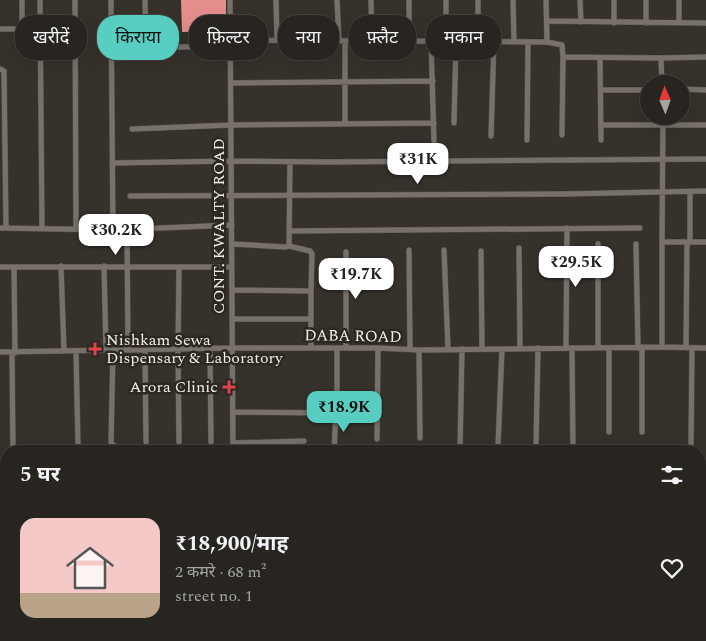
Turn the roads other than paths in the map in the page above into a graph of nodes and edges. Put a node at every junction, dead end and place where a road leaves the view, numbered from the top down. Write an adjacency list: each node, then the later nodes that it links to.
1 (22, 0): 32 (street)
2 (40, 0): 88 (street)
3 (75, 0): 91 (street)
4 (111, 0): 79 (street)
5 (145, 0): 19 (street)
6 (230, 0): 20 (street, CONT. KWALTY ROAD)
7 (276, 0): 33 (street)
8 (337, 0): 21 (street)
9 (371, 0): 22 (street)
10 (409, 0): 23 (street)
11 (446, 0): 24 (street)
12 (478, 0): 25 (street)
13 (514, 0): 39 (street)
14 (546, 0): 26 (street)
15 (580, 0): 27 (street)
16 (614, 0): 29 (street)
17 (646, 0): 30 (street)
18 (679, 0): 28 (street)
19 (145, 15)
20 (230, 15)
21 (337, 15)
22 (371, 15)
23 (409, 15)
24 (446, 15)
25 (478, 15)
26 (547, 21): 27 (street); 41 (street)
27 (580, 22): 29 (street)
28 (679, 22): 30 (street); 31 (street)
29 (614, 23): 30 (street)
30 (646, 23)
31 (706, 23)
32 (0, 29)
33 (277, 40): 35 (street)
34 (339, 40): 36 (street)
35 (268, 41)
36 (345, 41): 37 (street); 53 (street)
37 (349, 41)
38 (501, 41): 39 (street)
39 (514, 41): 40 (street)
40 (528, 42): 41 (street); 72 (street)
41 (548, 42): 42 (street)
42 (563, 57): 44 (street); 70 (street)
43 (706, 57): 45 (street)
44 (600, 58): 45 (street); 55 (street)
45 (661, 58): 51 (street)
46 (231, 60): 54 (street, CONT. KWALTY ROAD)
47 (432, 60): 52 (street)
48 (456, 60): 61 (street)
49 (493, 60): 71 (street)
50 (0, 69): 59 (street)
51 (662, 75)
52 (433, 81): 53 (street); 60 (street)
53 (346, 82): 54 (street); 62 (street)
54 (231, 83): 64 (street, CONT. KWALTY ROAD)
55 (601, 90): 56 (street); 65 (street)
56 (640, 90)
57 (690, 90): 58 (street)
58 (706, 90)
59 (2, 108): 87 (street)
60 (434, 123): 62 (street); 74 (street)
61 (454, 123)
62 (345, 124): 64 (street)
63 (640, 124): 65 (street)
64 (231, 125): 69 (street); 77 (street, CONT. KWALTY ROAD)
65 (601, 125): 73 (street)
66 (663, 125): 75 (street)
67 (690, 125): 68 (street)
68 (706, 125)
69 (132, 129)
70 (562, 135)
71 (491, 136)
72 (527, 140)
73 (601, 140)
74 (434, 141)
75 (663, 158): 76 (street); 78 (street); 81 (street)
76 (706, 159)
77 (231, 161): 78 (street); 79 (street); 84 (street, CONT. KWALTY ROAD)
78 (290, 162): 85 (street)
79 (112, 163): 93 (street)
80 (706, 191): 82 (street)
81 (663, 192): 82 (street); 85 (street); 95 (street)
82 (690, 192): 96 (street)
83 (130, 196): 84 (street)
84 (232, 196): 85 (street); 86 (street, CONT. KWALTY ROAD)
85 (291, 196): 94 (street)
86 (232, 225): 92 (street); 98 (street, CONT. KWALTY ROAD)
87 (3, 228): 88 (street)
88 (42, 228): 91 (street)
89 (567, 228): 90 (street); 94 (street); 127 (street)
90 (640, 228)
91 (76, 229): 93 (street)
92 (127, 229): 93 (street); 110 (street)
93 (113, 230)
94 (290, 231): 101 (street)
95 (662, 242): 96 (street); 119 (street)
96 (689, 242): 97 (street); 130 (street)
97 (706, 242)
98 (232, 244): 101 (street); 112 (street, CONT. KWALTY ROAD)
99 (598, 244): 128 (street)
100 (636, 244): 118 (street)
101 (290, 246): 115 (street)
102 (519, 248): 125 (street)
103 (409, 250): 141 (street)
104 (444, 250): 133 (street)
105 (481, 251): 135 (street)
106 (346, 252): 123 (street)
107 (14, 266): 108 (street); 111 (street); 147 (street)
108 (61, 266): 109 (street); 143 (street)
109 (104, 266): 110 (street); 137 (street)
110 (128, 266): 113 (street); 139 (street)
111 (0, 267)
112 (232, 267): 113 (street); 114 (street, CONT. KWALTY ROAD)
113 (179, 268): 140 (street)
114 (232, 290): 115 (street); 116 (street, CONT. KWALTY ROAD)
115 (310, 291): 117 (street)
116 (232, 319): 117 (street); 120 (street, CONT. KWALTY ROAD)
117 (311, 319): 121 (street)
118 (640, 347): 119 (street, DABA ROAD); 129 (street, DABA ROAD); 151 (street)
119 (662, 347): 130 (street, DABA ROAD)
120 (232, 348): 121 (street, DABA ROAD); 132 (street, DABA ROAD); 148 (street, CONT. KWALTY ROAD)
121 (311, 348): 122 (street, DABA ROAD)
122 (338, 348): 123 (street, DABA ROAD); 149 (street)
123 (346, 348): 124 (street, DABA ROAD)
124 (378, 348): 141 (street, DABA ROAD); 153 (street)
125 (520, 348): 126 (street, DABA ROAD); 136 (street, DABA ROAD)
126 (538, 348): 127 (street, DABA ROAD); 166 (street)
127 (569, 348): 128 (street, DABA ROAD); 167 (street)
128 (598, 348): 129 (street, DABA ROAD)
129 (608, 348): 150 (street)
130 (689, 348): 131 (street, DABA ROAD); 159 (street)
131 (706, 348)
132 (210, 349): 140 (street, DABA ROAD); 157 (street)
133 (448, 349): 134 (street, DABA ROAD); 142 (street, DABA ROAD)
134 (462, 349): 135 (street, DABA ROAD); 164 (street)
135 (482, 349): 136 (street, DABA ROAD)
136 (502, 349): 165 (street)
137 (106, 350): 138 (street, DABA ROAD); 144 (street, DABA ROAD)
138 (114, 350): 139 (street, DABA ROAD); 162 (street)
139 (128, 350): 145 (street, DABA ROAD)
140 (178, 350): 145 (street, DABA ROAD); 156 (street)
141 (410, 350): 142 (street, DABA ROAD)
142 (419, 350): 152 (street)
143 (64, 351): 144 (street, DABA ROAD); 147 (street, DABA ROAD)
144 (76, 351): 161 (street)
145 (145, 351): 155 (street)
146 (0, 352): 147 (street, DABA ROAD)
147 (14, 353): 160 (street)
148 (233, 412): 149 (street); 158 (street, CONT. KWALTY ROAD)
149 (336, 413): 163 (street)
150 (609, 432)
151 (642, 432)
152 (420, 438)
153 (378, 439)
154 (304, 441): 158 (street)
155 (146, 442)
156 (179, 442)
157 (210, 442)
158 (233, 443)
159 (691, 444)
160 (13, 445)
161 (78, 445)
162 (113, 445)
163 (334, 445)
164 (460, 445)
165 (498, 445)
166 (536, 445)
167 (573, 445)

